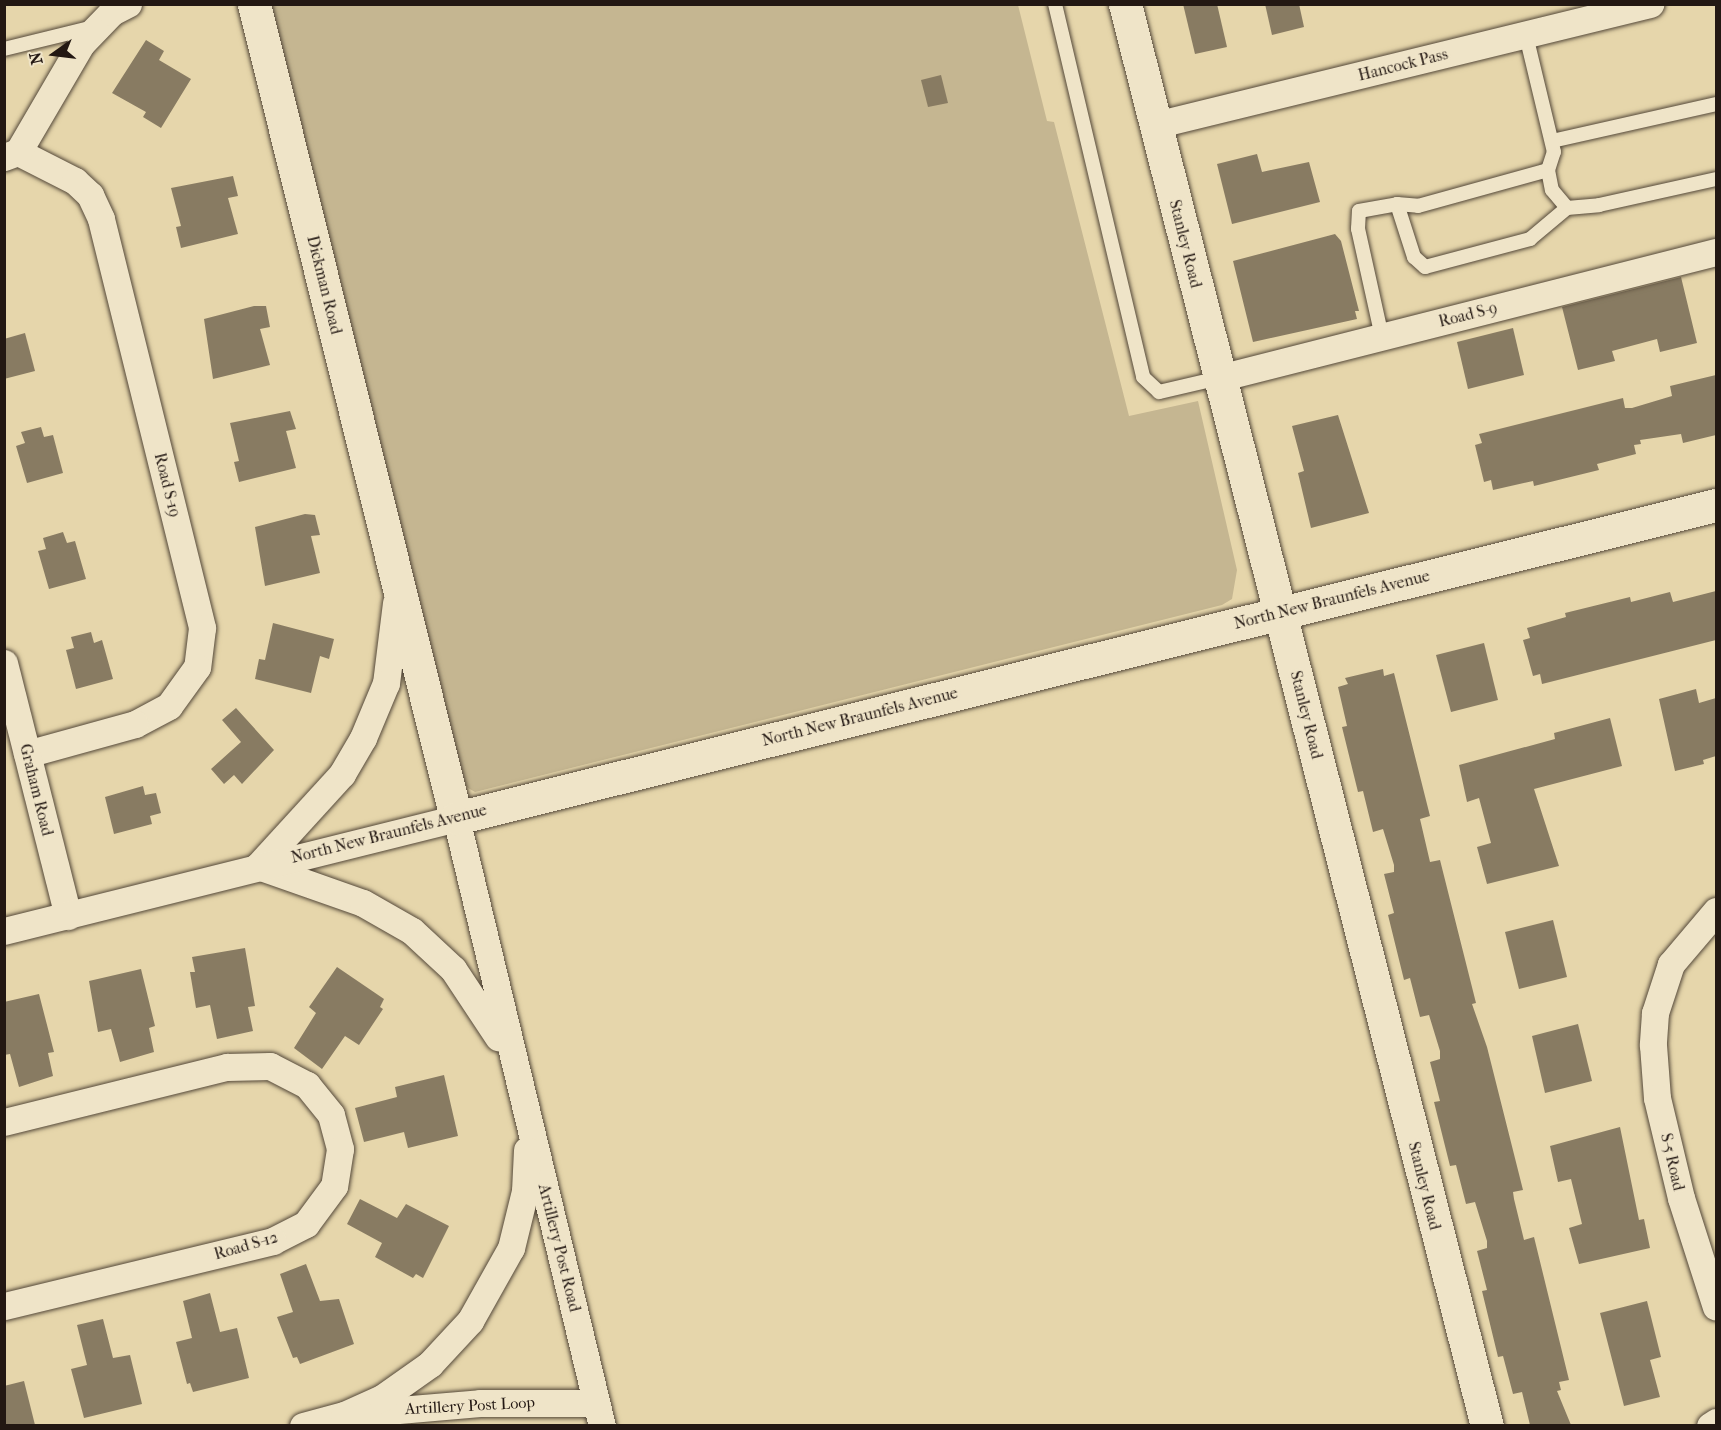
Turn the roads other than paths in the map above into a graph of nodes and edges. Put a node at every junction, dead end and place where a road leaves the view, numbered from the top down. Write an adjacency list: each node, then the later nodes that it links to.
1 (128, 4): 6 (street)
2 (255, 4): 21 (street, Dickman Road)
3 (1055, 4): 19 (lane)
4 (1125, 4): 10 (street, Stanley Road)
5 (1650, 4): 7 (street, Hancock Pass)
6 (98, 26): 8 (lane); 12 (street)
7 (1526, 35): 10 (street, Hancock Pass); 11 (lane)
8 (4, 49)
9 (1716, 104): 11 (lane)
10 (1155, 125): 19 (street, Stanley Road)
11 (1552, 141): 13 (lane)
12 (11, 155): 24 (street, Road S-19)
13 (1548, 171): 15 (lane); 16 (lane)
14 (1716, 178): 16 (lane)
15 (1397, 204): 16 (lane); 18 (lane)
16 (1567, 208)
17 (1716, 252): 18 (street, Road S-9)
18 (1382, 337): 19 (street, Road S-9)
19 (1219, 378): 22 (street, Stanley Road)
20 (1716, 505): 22 (street, North New Braunfels Avenue)
21 (394, 566): 25 (street, Dickman Road); 26 (street, Dickman Road)
22 (1281, 612): 25 (street, North New Braunfels Avenue); 39 (street, Stanley Road)
23 (4, 663): 24 (street, Graham Road)
24 (27, 754): 28 (street, Graham Road)
25 (456, 818): 26 (street, North New Braunfels Avenue); 30 (street, Artillery Post Road)
26 (258, 866): 28 (street, North New Braunfels Avenue); 30 (street, Artillery Post Road)
27 (1716, 911): 34 (street, S-5 Road)
28 (68, 916): 29 (street, North New Braunfels Avenue)
29 (4, 931)
30 (515, 1070): 31 (street, Artillery Post Road)
31 (527, 1116): 35 (street); 36 (street, Artillery Post Road)
32 (4, 1122): 33 (street, Road S-12)
33 (4, 1306)
34 (1716, 1307)
35 (344, 1414): 36 (street, Artillery Post Loop); 38 (street)
36 (599, 1414)
37 (1716, 1422): 40 (street)
38 (303, 1425)
39 (1487, 1425)
40 (1710, 1425)

